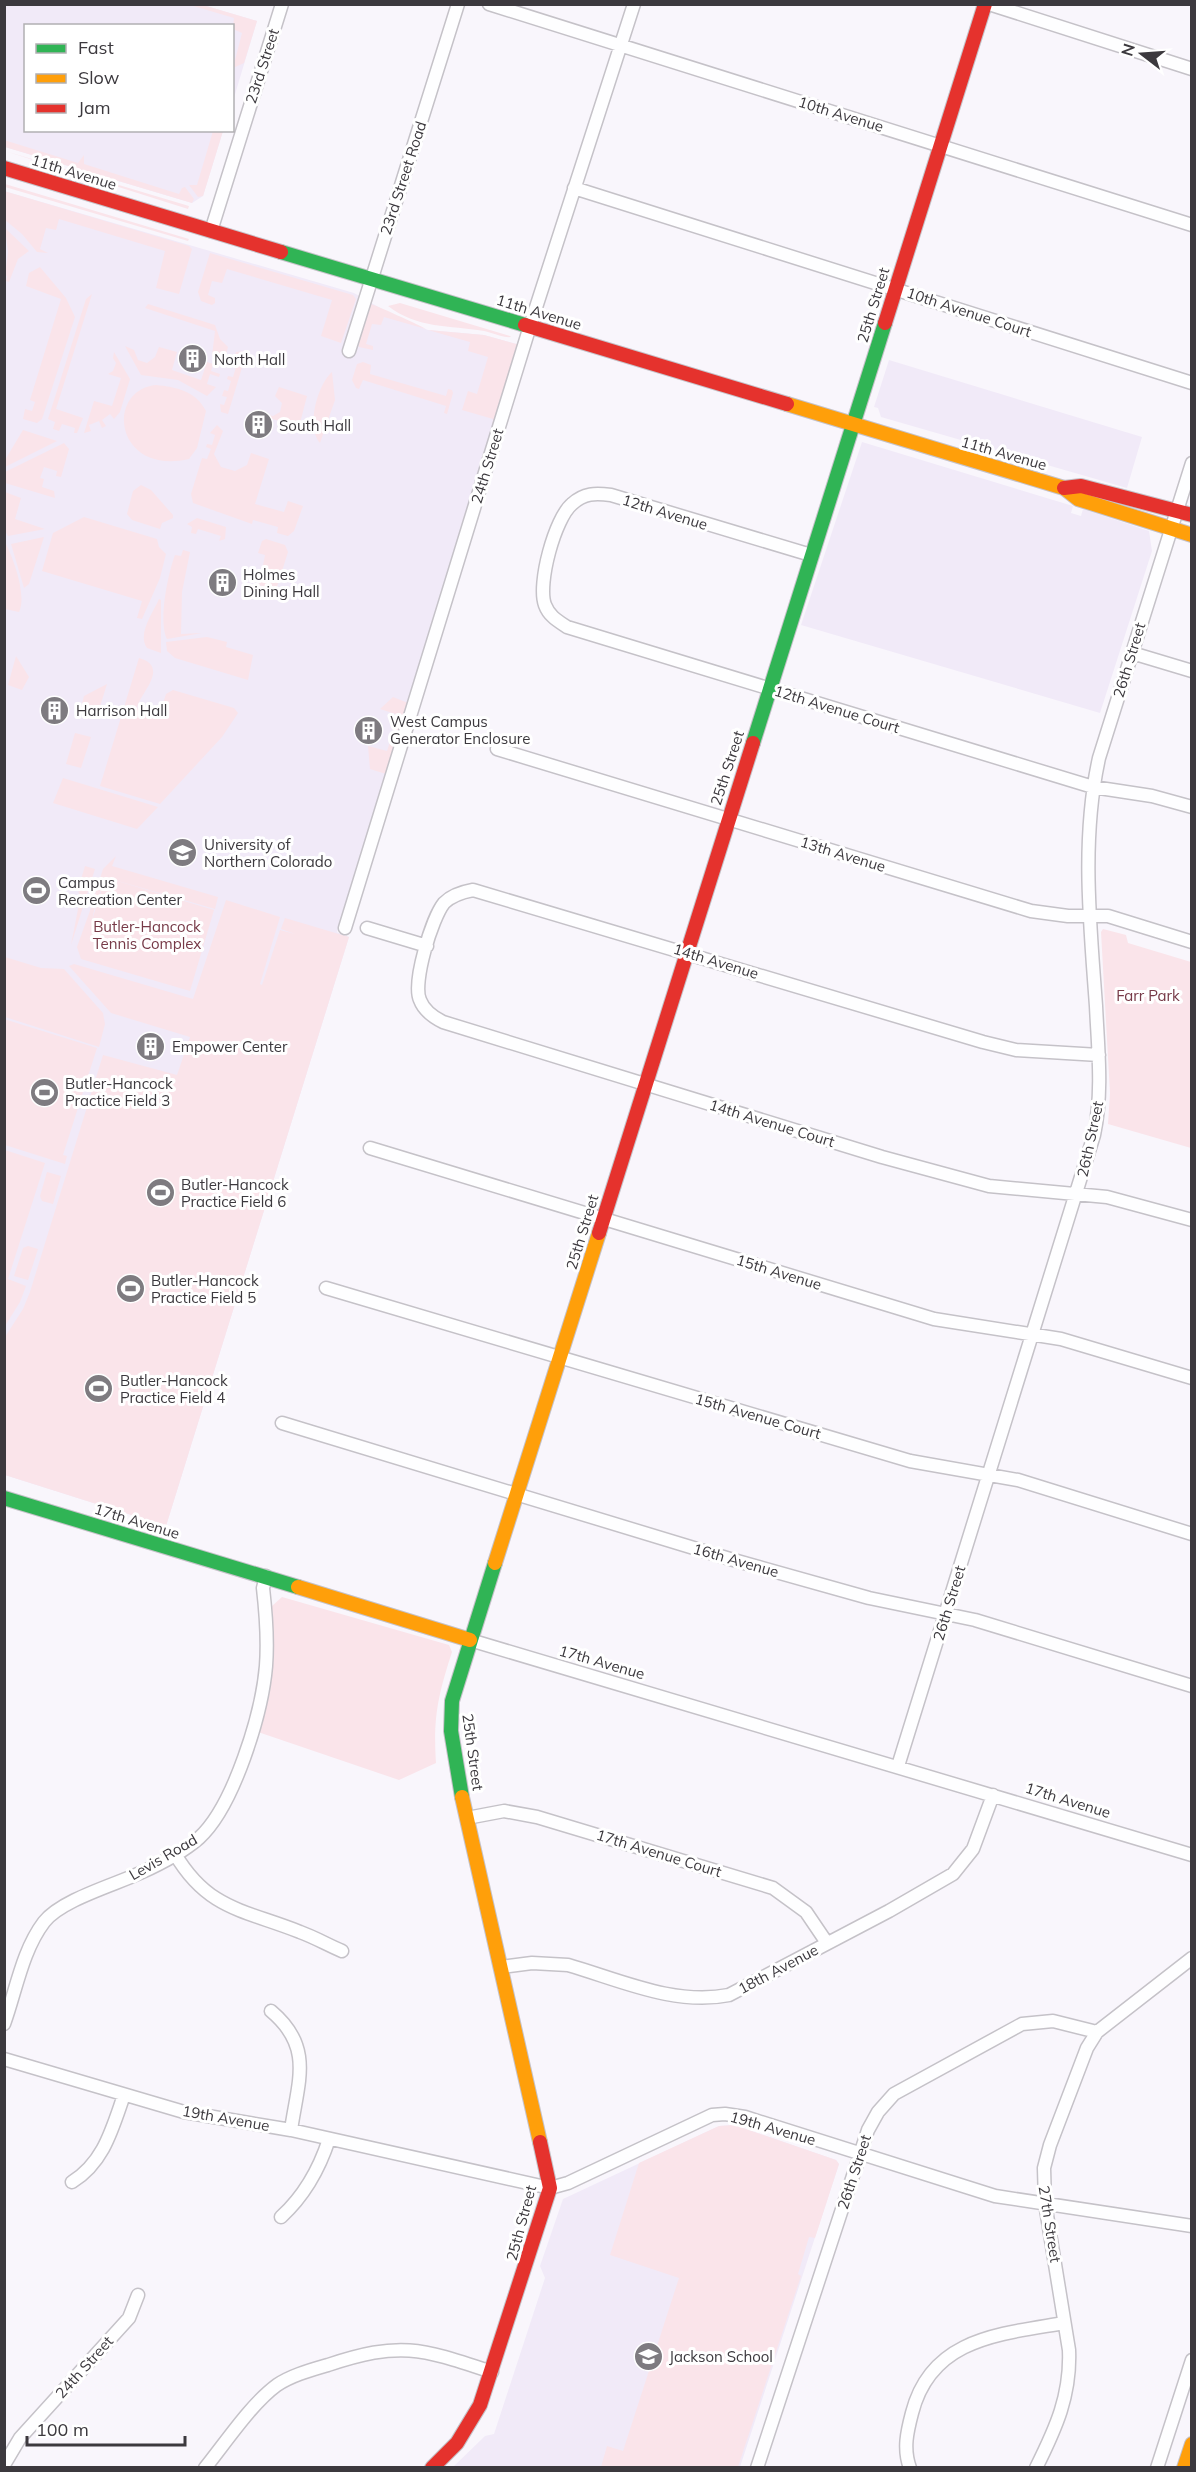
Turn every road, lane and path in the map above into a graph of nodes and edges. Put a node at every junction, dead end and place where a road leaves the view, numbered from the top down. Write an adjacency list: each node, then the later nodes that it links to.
1 (282, 4): 12 (street, 23rd Street)
2 (458, 4): 13 (street, 23rd Street Road)
3 (489, 4): 6 (street, 10th Avenue)
4 (634, 4): 6 (street, 24th Street)
5 (987, 4): 7 (street); 8 (main road, 25th Street)
6 (621, 46): 8 (street, 10th Avenue); 10 (street, 24th Street)
7 (1191, 69)
8 (941, 146): 11 (street, 10th Avenue); 14 (main road, 25th Street)
9 (4, 168): 12 (main road, 11th Avenue)
10 (574, 188): 14 (street, 10th Avenue Court); 15 (street, 24th Street)
11 (1191, 225)
12 (211, 231): 13 (main road, 11th Avenue)
13 (371, 279): 15 (main road, 11th Avenue); 16 (street, 23rd Street Road)
14 (895, 289): 17 (street, 10th Avenue Court); 18 (main road, 25th Street)
15 (530, 326): 18 (main road, 11th Avenue); 35 (street, 24th Street)
16 (349, 351)
17 (1191, 383)
18 (852, 426): 20 (main road, 11th Avenue); 26 (main road, 25th Street)
19 (1191, 463): 21 (street, 26th Street)
20 (1064, 488): 21 (main road, 11th Avenue); 23 (main road, 11th Avenue)
21 (1176, 511): 22 (main road, 11th Avenue); 23 (street, 26th Street)
22 (1191, 516)
23 (1170, 528): 24 (main road, 11th Avenue); 27 (street, 26th Street)
24 (1191, 535)
25 (550, 552): 26 (street, 12th Avenue); 29 (street, 12th Avenue Court)
26 (811, 555): 29 (main road, 25th Street)
27 (1132, 653): 28 (street); 31 (street, 26th Street)
28 (1191, 671)
29 (769, 688): 31 (street, 12th Avenue Court); 33 (main road, 25th Street)
30 (497, 749): 33 (street, 13th Avenue)
31 (1093, 787): 32 (street, 12th Avenue Court); 34 (street, 26th Street)
32 (1191, 807)
33 (728, 820): 34 (street, 13th Avenue); 39 (main road, 25th Street)
34 (1090, 915): 37 (street, 13th Avenue); 40 (street, 26th Street)
35 (345, 928)
36 (367, 928): 38 (street)
37 (1191, 942)
38 (427, 946): 39 (street, 14th Avenue); 41 (street, 14th Avenue Court)
39 (686, 952): 40 (street, 14th Avenue); 41 (main road, 25th Street)
40 (1099, 1055): 43 (street, 26th Street)
41 (646, 1084): 43 (street, 14th Avenue Court); 44 (main road, 25th Street)
42 (370, 1148): 44 (street, 15th Avenue)
43 (1077, 1194): 45 (street, 14th Avenue Court); 47 (street, 26th Street)
44 (603, 1220): 47 (street, 15th Avenue); 48 (main road, 25th Street)
45 (1191, 1220)
46 (326, 1288): 48 (street, 15th Avenue Court)
47 (1034, 1334): 49 (street, 15th Avenue); 51 (street, 26th Street)
48 (558, 1357): 51 (street, 15th Avenue Court); 52 (main road, 25th Street)
49 (1191, 1378)
50 (282, 1423): 52 (street, 16th Avenue)
51 (989, 1474): 54 (street, 15th Avenue Court); 56 (street, 26th Street)
52 (516, 1494): 56 (street, 16th Avenue); 57 (main road, 25th Street)
53 (4, 1498): 55 (main road, 17th Avenue)
54 (1191, 1534)
55 (266, 1576): 57 (main road, 17th Avenue); 62 (street, Levis Road)
56 (946, 1613): 58 (street, 16th Avenue); 59 (street, 26th Street)
57 (470, 1640): 59 (street, 17th Avenue); 61 (main road, 25th Street)
58 (1191, 1686)
59 (898, 1766): 60 (street, 17th Avenue)
60 (993, 1795): 63 (street, 17th Avenue); 64 (street, 18th Avenue)
61 (467, 1818): 64 (street, 17th Avenue Court); 67 (main road, 25th Street)
62 (175, 1854): 65 (street); 69 (street, Levis Road)
63 (1191, 1855)
64 (827, 1943): 67 (street, 18th Avenue)
65 (342, 1951)
66 (1191, 1958): 70 (street, 27th Street)
67 (501, 1967): 77 (main road, 25th Street)
68 (271, 2011): 73 (street)
69 (4, 2024)
70 (1096, 2032): 75 (street, 26th Street); 78 (street, 27th Street)
71 (4, 2059): 72 (street, 19th Avenue)
72 (124, 2095): 73 (street, 19th Avenue); 76 (street)
73 (291, 2130): 74 (street, 19th Avenue)
74 (329, 2139): 77 (street, 19th Avenue); 79 (street)
75 (860, 2154): 77 (street, 19th Avenue); 78 (street, 19th Avenue); 89 (street, 26th Street)
76 (72, 2182)
77 (550, 2188): 84 (main road, 25th Street)
78 (1045, 2204): 80 (street, 19th Avenue); 82 (street, 27th Street)
79 (281, 2217)
80 (1191, 2226)
81 (138, 2295): 86 (street, 24th Street)
82 (1064, 2324): 90 (street); 91 (street, 27th Street)
83 (1191, 2360): 92 (street)
84 (492, 2372): 87 (street); 88 (main road, 25th Street)
85 (1191, 2444): 93 (main road)
86 (4, 2465)
87 (205, 2468)
88 (432, 2468)
89 (757, 2468)
90 (910, 2468)
91 (1036, 2468)
92 (1157, 2468)
93 (1184, 2468)

